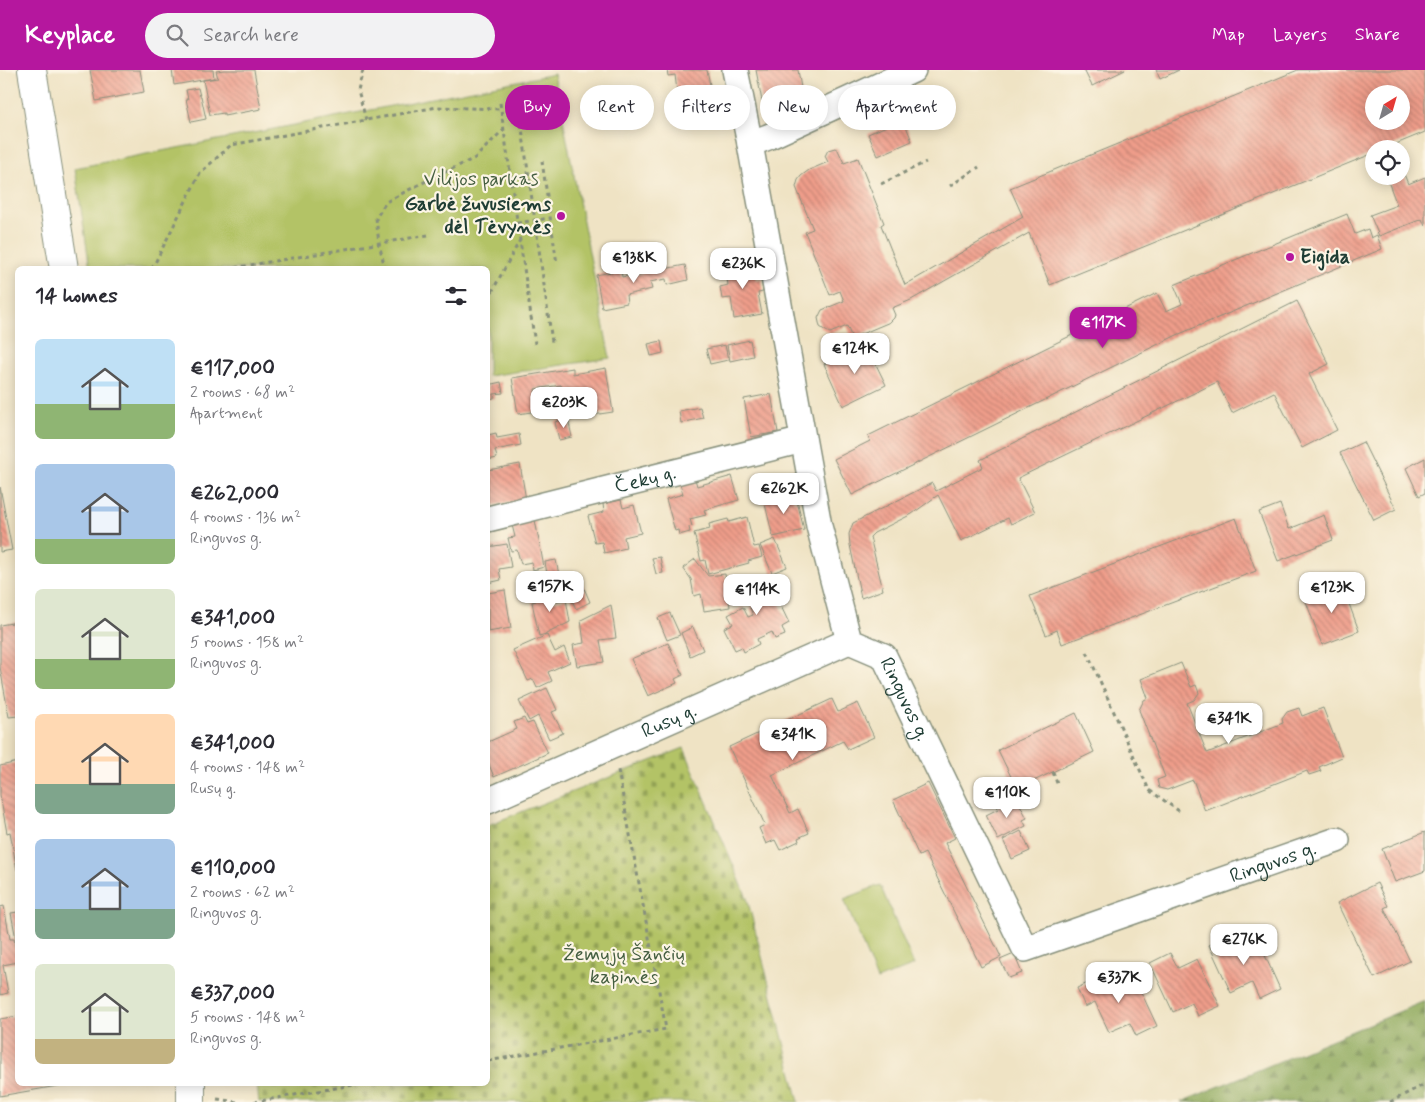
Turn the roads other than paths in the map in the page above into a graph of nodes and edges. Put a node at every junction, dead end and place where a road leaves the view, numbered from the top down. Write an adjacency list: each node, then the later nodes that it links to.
1 (32, 70): 5 (main road)
2 (735, 70): 4 (street)
3 (913, 70): 4 (street)
4 (750, 144): 6 (street)
5 (64, 266)
6 (803, 440): 7 (street, Čekų g.); 8 (street)
7 (490, 518)
8 (849, 640): 9 (street, Rusų g.); 10 (street, Ringuvos g.)
9 (490, 800)
10 (1337, 840)
11 (191, 1086): 12 (main road)
12 (191, 1102)

